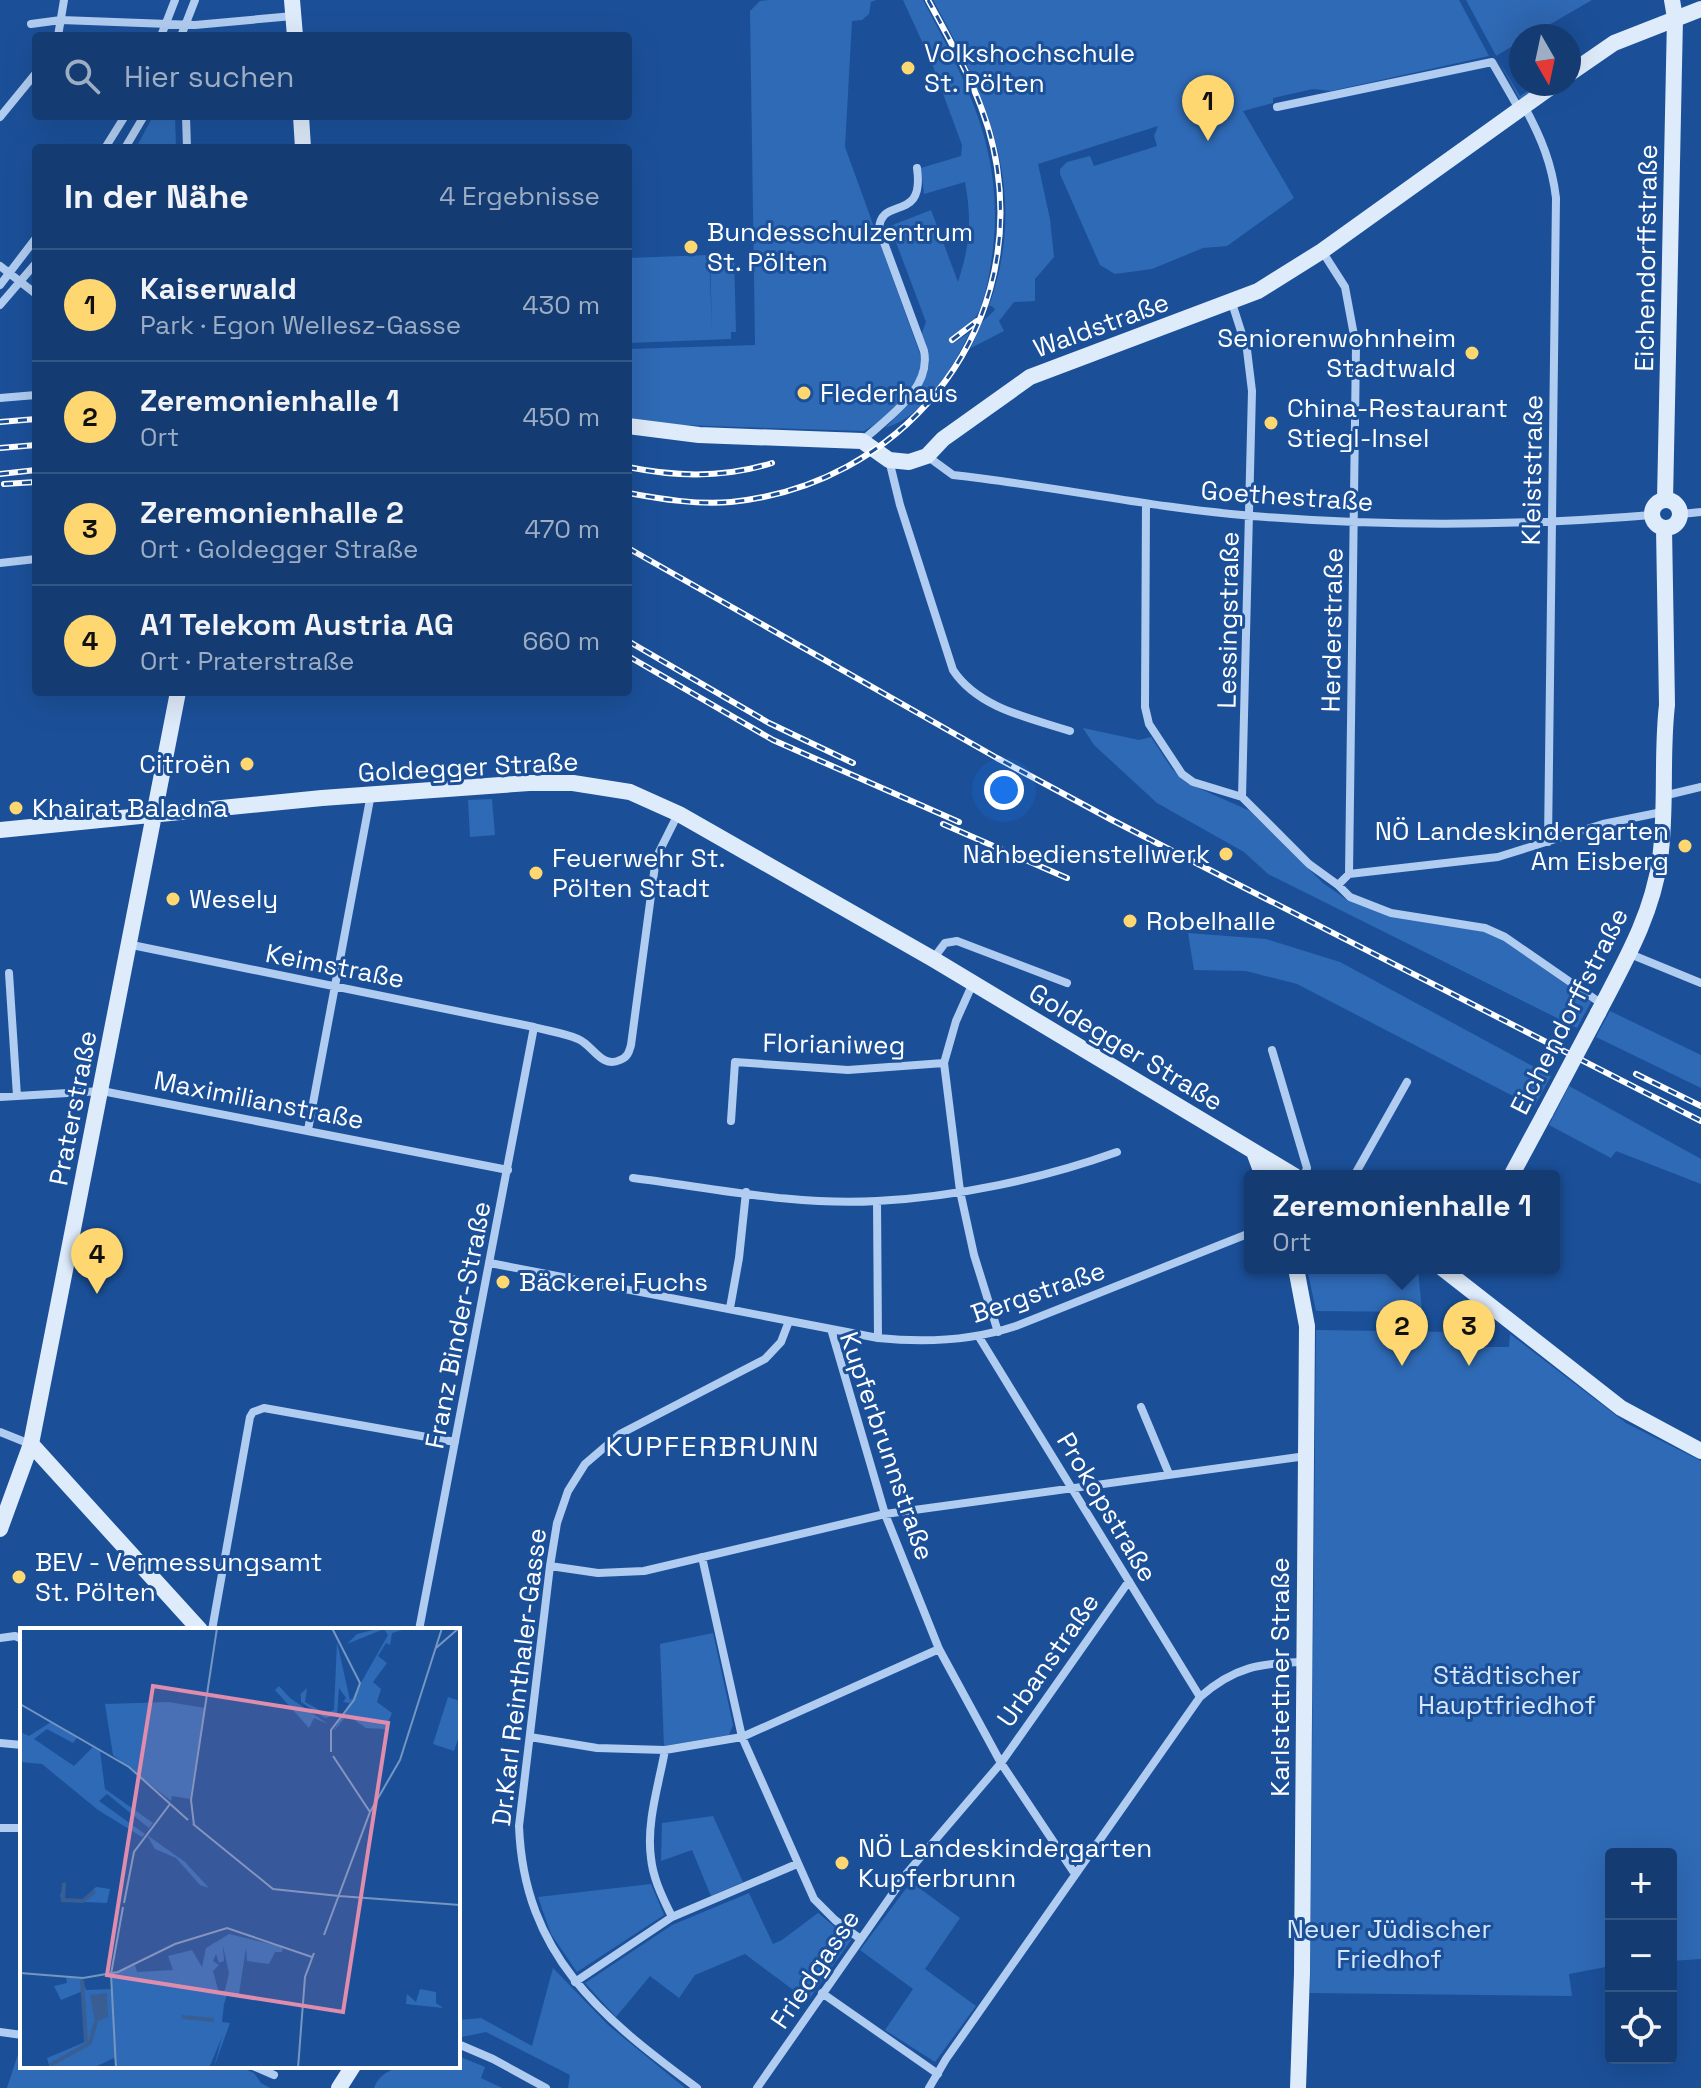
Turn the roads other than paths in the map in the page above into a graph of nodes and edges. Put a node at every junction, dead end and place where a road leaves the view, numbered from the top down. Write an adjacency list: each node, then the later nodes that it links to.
1 (64, 0): 8 (street)
2 (175, 0): 10 (street)
3 (195, 0): 11 (street)
4 (1672, 0): 7 (street, Eichendorffstraße)
5 (293, 8): 11 (street); 15 (street)
6 (1701, 9): 7 (street)
7 (1675, 18): 16 (street); 46 (street, Eichendorffstraße)
8 (61, 20): 9 (street); 10 (street); 12 (street)
9 (31, 24)
10 (165, 24): 11 (street); 13 (street)
11 (186, 25): 14 (street)
12 (59, 32)
13 (162, 32)
14 (183, 32)
15 (295, 32)
16 (1581, 66)
17 (32, 78): 21 (street)
18 (1538, 96): 20 (street, Waldstraße)
19 (1277, 107): 20 (street, Kleiststraße)
20 (1522, 108): 32 (street, Waldstraße); 53 (street, Kleiststraße)
21 (0, 117)
22 (122, 120): 26 (street)
23 (142, 120): 27 (street)
24 (186, 120): 28 (street)
25 (301, 120): 29 (street)
26 (108, 144)
27 (127, 144)
28 (187, 144)
29 (303, 144)
30 (917, 168): 43 (street)
31 (32, 242): 34 (street)
32 (1322, 251): 38 (street, Waldstraße); 52 (street, Herderstraße)
33 (32, 268): 35 (street)
34 (4, 269): 35 (street); 36 (street)
35 (20, 282): 37 (street); 39 (street)
36 (0, 285)
37 (32, 291)
38 (1232, 303): 44 (street, Waldstraße); 50 (street, Lessingstraße)
39 (0, 305)
40 (32, 395): 41 (street)
41 (0, 398)
42 (632, 427): 43 (street)
43 (862, 441): 45 (street)
44 (927, 456): 45 (street); 47 (street, Goethestraße)
45 (889, 460): 57 (street)
46 (1665, 500): 49 (street); 51 (street)
47 (1146, 504): 50 (street, Goethestraße); 60 (street)
48 (1701, 512): 49 (street)
49 (1681, 514): 51 (street)
50 (1251, 516): 52 (street, Goethestraße); 60 (street, Lessingstraße)
51 (1658, 522): 53 (street, Goethestraße); 61 (street, Eichendorffstraße)
52 (1354, 523): 53 (street, Goethestraße); 66 (street, Herderstraße)
53 (1551, 523): 65 (street, Kleiststraße)
54 (32, 559): 55 (street)
55 (0, 563)
56 (177, 696): 63 (street, Praterstraße)
57 (1070, 731)
58 (1701, 787): 61 (street)
59 (371, 794): 62 (street, Goldegger Straße); 63 (street, Goldegger Straße); 75 (street)
60 (1242, 797): 67 (street)
61 (1662, 804): 65 (street); 69 (street, Eichendorffstraße)
62 (679, 814): 70 (street, Goldegger Straße); 77 (street, Keimstraße)
63 (154, 816): 64 (street, Goldegger Straße); 68 (street, Praterstraße)
64 (0, 830)
65 (1548, 842): 66 (street)
66 (1349, 874): 67 (street)
67 (1338, 885): 76 (street)
68 (127, 944): 75 (street, Keimstraße); 81 (street, Praterstraße)
69 (1630, 954): 74 (street); 76 (street, Eichendorffstraße)
70 (933, 959): 72 (street, Goldegger Straße); 73 (street, Goldegger Straße)
71 (9, 973): 82 (street)
72 (973, 983): 79 (street); 87 (street, Goldegger Straße)
73 (1067, 983)
74 (1701, 983)
75 (334, 987): 77 (street, Keimstraße); 85 (street)
76 (1601, 1008): 93 (street, Eichendorffstraße, bridge)
77 (534, 1027): 88 (street, Franz Binder-Straße)
78 (1272, 1050): 91 (street, Goldegger Straße)
79 (944, 1063): 84 (street, Florianiweg); 95 (street)
80 (1407, 1082): 92 (street)
81 (102, 1091): 82 (street, Maximilianstraße); 85 (street, Maximilianstraße); 111 (street, Praterstraße)
82 (17, 1096): 83 (street, Maximilianstraße)
83 (0, 1097)
84 (731, 1121)
85 (308, 1130): 88 (street, Maximilianstraße)
86 (1117, 1152): 95 (street)
87 (1254, 1152): 89 (street); 90 (street, Goldegger Straße)
88 (508, 1170): 99 (street, Franz Binder-Straße)
89 (1261, 1170)
90 (1285, 1170)
91 (1303, 1170)
92 (1357, 1170)
93 (1514, 1170)
94 (633, 1178): 96 (street)
95 (960, 1191): 97 (street); 105 (street)
96 (746, 1192): 97 (street); 102 (street)
97 (877, 1201): 107 (street)
98 (1244, 1235): 105 (street, Bergstraße)
99 (490, 1263): 102 (street, Kupferbrunnstraße); 110 (street, Franz Binder-Straße)
100 (1297, 1274): 113 (street, Karlstettner Straße)
101 (1455, 1274): 112 (street)
102 (730, 1308): 103 (street, Kupferbrunnstraße)
103 (789, 1321): 104 (street, Kupferbrunnstraße); 119 (street, Dr.Karl Reinthaler-Gasse)
104 (831, 1329): 107 (street, Bergstraße); 116 (street, Kupferbrunnstraße)
105 (998, 1332): 106 (street, Bergstraße)
106 (979, 1337): 107 (street, Bergstraße); 115 (street, Prokopstraße)
107 (878, 1338)
108 (1141, 1407): 114 (street)
109 (0, 1432): 111 (street)
110 (455, 1442): 122 (street); 123 (street, Franz Binder-Straße)
111 (31, 1444): 117 (street, Praterstraße); 121 (street)
112 (1701, 1451)
113 (1306, 1456): 114 (street); 127 (street, Karlstettner Straße)
114 (1169, 1474): 115 (street)
115 (1073, 1488): 116 (street); 120 (street, Prokopstraße)
116 (885, 1514): 118 (street); 126 (street, Kupferbrunnstraße)
117 (0, 1529)
118 (702, 1557): 119 (street); 130 (street)
119 (550, 1566): 129 (street, Dr.Karl Reinthaler-Gasse)
120 (1129, 1581): 128 (street, Prokopstraße); 134 (street, Urbanstraße)
121 (198, 1628)
122 (212, 1628)
123 (419, 1628)
124 (0, 1638): 125 (street)
125 (20, 1638)
126 (939, 1649): 130 (street); 134 (street, Kupferbrunnstraße)
127 (1304, 1662): 128 (street); 153 (street, Karlstettner Straße)
128 (1200, 1697): 136 (street)
129 (530, 1737): 133 (street); 139 (street, Dr.Karl Reinthaler-Gasse)
130 (742, 1737): 133 (street); 135 (street)
131 (0, 1743): 132 (street)
132 (20, 1745)
133 (665, 1750): 137 (street)
134 (1001, 1763): 136 (street, Kupferbrunnstraße); 138 (street, Friedgasse)
135 (797, 1864): 137 (street); 138 (street)
136 (1075, 1874): 146 (street)
137 (672, 1917): 139 (street)
138 (859, 1938): 140 (street, Friedgasse)
139 (575, 1982): 150 (street, Dr.Karl Reinthaler-Gasse)
140 (822, 1993): 146 (street); 151 (street, Friedgasse)
141 (0, 2032): 142 (street)
142 (20, 2035)
143 (460, 2045): 149 (street)
144 (258, 2068): 147 (street)
145 (352, 2068): 148 (street)
146 (938, 2074): 152 (street)
147 (274, 2075)
148 (343, 2087)
149 (546, 2088)
150 (697, 2088)
151 (757, 2088)
152 (929, 2088)
153 (1298, 2088)

